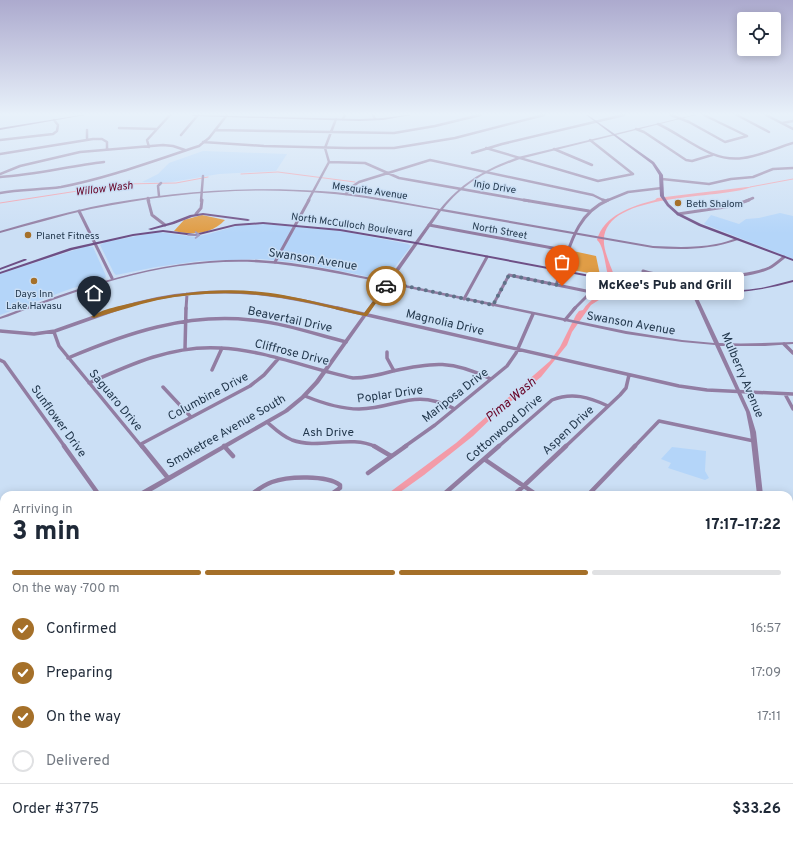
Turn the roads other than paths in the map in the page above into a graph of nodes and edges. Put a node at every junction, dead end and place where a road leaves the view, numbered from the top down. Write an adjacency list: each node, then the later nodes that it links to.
1 (70, 154): 19 (street)
2 (172, 154): 27 (street)
3 (327, 154): 14 (street)
4 (508, 154): 12 (street)
5 (534, 154): 12 (street, Smoketree Avenue South)
6 (567, 154): 15 (street)
7 (609, 154): 12 (street)
8 (641, 154): 21 (main road)
9 (678, 154): 11 (street)
10 (755, 154): 11 (street)
11 (712, 155)
12 (520, 158): 17 (street, Smoketree Avenue South)
13 (104, 162): 19 (street)
14 (330, 162): 18 (street, Injo Drive); 25 (street)
15 (592, 165)
16 (793, 168): 21 (street)
17 (485, 172): 18 (street); 23 (street, Smoketree Avenue South); 32 (street)
18 (387, 173): 23 (street, Injo Drive); 28 (street)
19 (0, 176)
20 (203, 178): 26 (street)
21 (662, 178): 24 (main road)
22 (160, 184): 29 (street)
23 (460, 188): 34 (street, Smoketree Avenue South); 36 (street, Injo Drive)
24 (662, 188): 32 (street); 39 (main road)
25 (314, 191): 26 (street, Mesquite Avenue); 28 (street, Mesquite Avenue); 42 (street)
26 (202, 192): 29 (street, Mesquite Avenue); 33 (street)
27 (0, 193)
28 (346, 194): 34 (street, Mesquite Avenue)
29 (159, 196): 30 (street, Mesquite Avenue)
30 (148, 198): 35 (street, Mesquite Avenue); 43 (street)
31 (753, 198): 39 (street)
32 (606, 201): 36 (street)
33 (201, 208): 37 (street); 38 (street)
34 (441, 210): 44 (street, Smoketree Avenue South); 50 (street, Mesquite Avenue)
35 (80, 211): 48 (street, Mesquite Avenue); 52 (street)
36 (589, 211): 50 (street)
37 (196, 214): 38 (main road); 41 (main road)
38 (203, 214): 40 (main road)
39 (678, 214): 51 (main road)
40 (228, 219): 42 (main road); 45 (main road)
41 (181, 220): 43 (main road); 49 (main road)
42 (296, 224): 45 (main road, North McCulloch Boulevard); 46 (main road, North McCulloch Boulevard); 47 (main road, North McCulloch Boulevard); 58 (street)
43 (165, 225): 52 (main road)
44 (429, 225): 53 (street, Smoketree Avenue South); 54 (street, North Street)
45 (216, 230): 49 (main road, North McCulloch Boulevard, one-way to 45)
46 (340, 230): 47 (main road); 53 (main road, North McCulloch Boulevard)
47 (357, 230): 53 (main road, North McCulloch Boulevard)
48 (0, 232)
49 (172, 232): 52 (main road, North McCulloch Boulevard)
50 (575, 233): 51 (street, Mesquite Avenue); 54 (street)
51 (737, 239): 56 (main road)
52 (94, 242): 59 (main road); 62 (main road); 63 (street)
53 (416, 243): 55 (main road); 65 (street, Smoketree Avenue South)
54 (569, 251): 60 (street)
55 (487, 256): 60 (main road); 69 (street)
56 (784, 257): 57 (main road); 61 (street)
57 (793, 260)
58 (275, 262): 63 (street, Swanson Avenue); 65 (street, Swanson Avenue)
59 (0, 269)
60 (561, 271): 66 (street); 67 (main road)
61 (643, 271)
62 (0, 273)
63 (112, 278): 73 (street, Swanson Avenue)
64 (793, 281): 67 (main road)
65 (388, 282): 69 (street, Swanson Avenue); 72 (street, Smoketree Avenue South)
66 (556, 285): 70 (street); 75 (street)
67 (693, 292): 81 (street, Mulberry Avenue)
68 (187, 294): 72 (street, Magnolia Drive); 74 (street); 77 (street, Magnolia Drive)
69 (464, 299): 70 (street, Swanson Avenue)
70 (493, 305): 71 (street, Swanson Avenue)
71 (533, 314): 75 (street, Swanson Avenue); 84 (street, Mariposa Drive)
72 (365, 315): 78 (street, Smoketree Avenue South); 84 (street, Magnolia Drive)
73 (0, 318)
74 (186, 320): 78 (street, Beavertail Drive); 83 (street); 87 (street, Beavertail Drive)
75 (565, 320): 81 (street, Swanson Avenue)
76 (0, 331): 77 (street, Magnolia Drive)
77 (54, 332): 87 (street, Saguaro Drive)
78 (346, 342): 91 (street, Smoketree Avenue South)
79 (793, 343): 80 (street, Swanson Avenue)
80 (784, 344): 81 (street, Swanson Avenue); 86 (street)
81 (717, 345): 97 (street, Mulberry Avenue)
82 (222, 348): 83 (street, Cliffrose Drive); 88 (street, Cliffrose Drive); 90 (street)
83 (185, 349): 95 (street, Cliffrose Drive)
84 (517, 349): 93 (street, Magnolia Drive); 94 (street, Mariposa Drive)
85 (387, 352): 92 (street)
86 (793, 353)
87 (68, 358): 95 (street, Saguaro Drive)
88 (278, 359): 91 (street, Cliffrose Drive); 104 (street, Columbine Drive)
89 (0, 360): 115 (street, Sunflower Drive)
90 (212, 370)
91 (325, 371): 92 (street, Cliffrose Drive); 100 (street, Smoketree Avenue South)
92 (394, 371): 94 (street, Cliffrose Drive)
93 (629, 375): 97 (street, Magnolia Drive); 101 (street, Aspen Drive)
94 (491, 379): 102 (street, Mariposa Drive)
95 (89, 383): 107 (street, Saguaro Drive)
96 (163, 387): 104 (street)
97 (738, 391): 98 (street, Magnolia Drive); 106 (street, Mulberry Avenue)
98 (785, 394): 99 (street, Magnolia Drive); 103 (street)
99 (793, 394)
100 (305, 396): 102 (street, Poplar Drive); 105 (street, Smoketree Avenue South)
101 (608, 406): 111 (street, Cottonwood Drive); 114 (street, Aspen Drive)
102 (453, 408): 110 (street, Mariposa Drive)
103 (793, 409)
104 (191, 417): 107 (street, Columbine Drive)
105 (267, 422): 108 (street, Smoketree Avenue South); 110 (street, Ash Drive)
106 (754, 441): 122 (street); 123 (street, Mulberry Avenue)
107 (140, 444): 113 (street, Saguaro Drive)
108 (224, 446): 109 (street); 113 (street, Smoketree Avenue South)
109 (233, 456)
110 (391, 456): 112 (street, Mariposa Drive)
111 (484, 459): 114 (street); 119 (street, Cottonwood Drive)
112 (368, 473)
113 (168, 478): 116 (street, Smoketree Avenue South)
114 (523, 486): 120 (street, Aspen Drive); 121 (street)
115 (96, 491)
116 (147, 491)
117 (257, 491): 118 (street)
118 (337, 491)
119 (448, 491)
120 (518, 491)
121 (531, 491)
122 (592, 491)
123 (760, 491)

